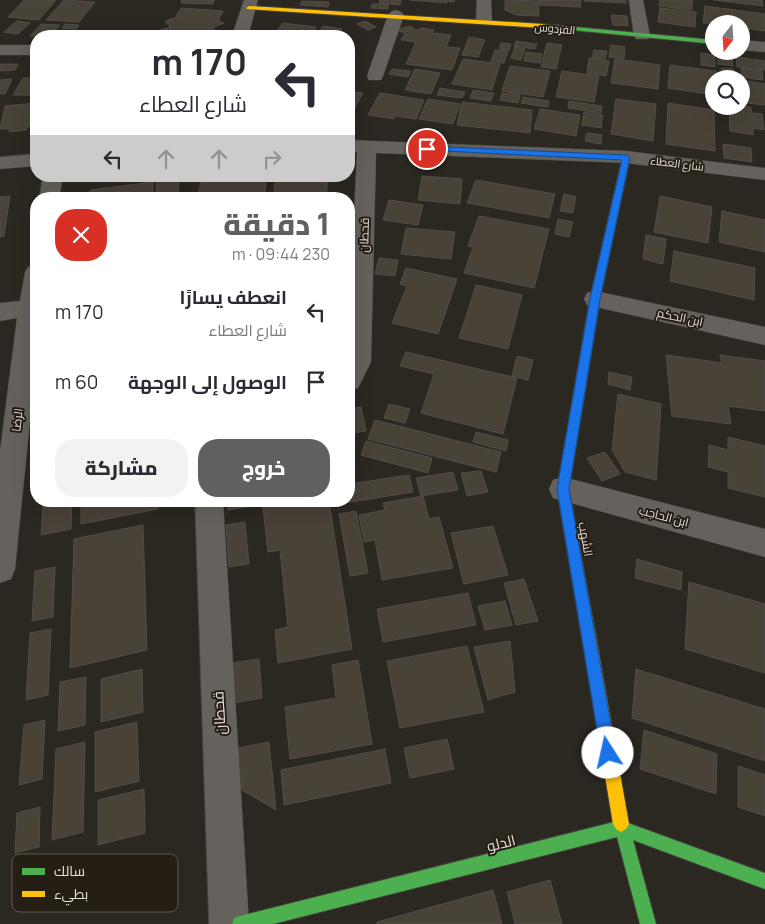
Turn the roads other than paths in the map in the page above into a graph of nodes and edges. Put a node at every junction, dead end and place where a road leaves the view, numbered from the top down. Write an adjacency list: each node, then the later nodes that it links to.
1 (484, 0): 5 (street)
2 (636, 0): 7 (street)
3 (250, 4): 4 (street, الفردوس); 6 (street)
4 (396, 16): 5 (street, الفردوس); 13 (street)
5 (484, 22): 7 (street, الفردوس)
6 (242, 30)
7 (642, 36): 8 (street, الفردوس)
8 (705, 41)
9 (750, 46): 10 (street)
10 (765, 47)
11 (0, 50): 12 (street)
12 (30, 50)
13 (375, 76)
14 (358, 146): 15 (street, شارع العطاء); 23 (street, قحطان)
15 (626, 157): 18 (street, شارع العطاء); 19 (street, الشهب)
16 (30, 160): 17 (street)
17 (0, 163)
18 (765, 174)
19 (595, 299): 22 (street, ابن الحكم); 24 (street, الشهب)
20 (30, 308): 21 (street); 26 (street, الرضا)
21 (0, 312)
22 (765, 336)
23 (355, 370)
24 (563, 489): 27 (street, ابن الحاجب); 29 (street, الشهب)
25 (208, 507): 31 (street, قحطان)
26 (2, 526): 28 (street, الرضا)
27 (765, 543)
28 (0, 569)
29 (622, 828): 30 (street); 32 (street, الدلو); 33 (street, الشهب)
30 (765, 881)
31 (228, 924)
32 (240, 924)
33 (648, 924)

